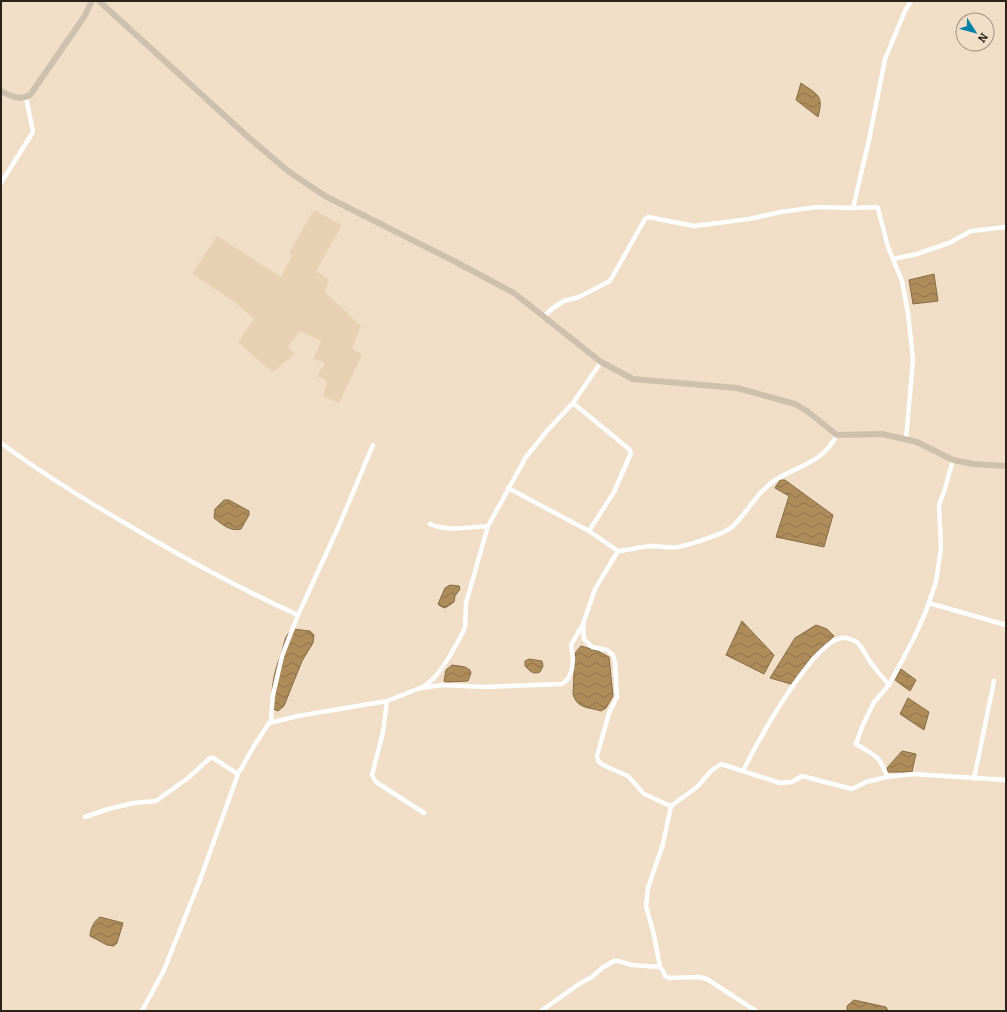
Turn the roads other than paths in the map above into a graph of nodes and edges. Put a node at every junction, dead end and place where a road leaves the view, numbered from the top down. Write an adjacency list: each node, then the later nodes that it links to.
1 (92, 1): 5 (street)
2 (99, 1): 10 (street)
3 (912, 1): 7 (street)
4 (1, 91): 5 (street)
5 (26, 97): 6 (street)
6 (1, 183)
7 (853, 208): 9 (street); 10 (street)
8 (1006, 226): 9 (street)
9 (893, 259): 14 (street)
10 (543, 317): 11 (street)
11 (601, 362): 12 (street); 13 (street)
12 (573, 403): 19 (street); 22 (street)
13 (837, 436): 14 (street); 23 (street)
14 (906, 440): 17 (street)
15 (1, 444): 25 (street)
16 (373, 445): 25 (street)
17 (953, 460): 18 (street); 24 (street)
18 (1006, 466)
19 (508, 488): 21 (street); 22 (street)
20 (430, 524): 21 (street)
21 (488, 526): 30 (street)
22 (589, 531): 23 (street)
23 (618, 551): 26 (street)
24 (929, 603): 27 (street); 29 (street)
25 (298, 615): 32 (street)
26 (583, 624): 30 (street); 38 (street)
27 (1006, 625)
28 (994, 681): 36 (street)
29 (889, 684): 33 (street); 35 (street)
30 (420, 688): 31 (street)
31 (387, 701): 32 (street); 39 (street)
32 (272, 722): 34 (street)
33 (743, 771): 35 (street); 38 (street)
34 (238, 774): 40 (street); 42 (street)
35 (887, 778): 36 (street)
36 (974, 778): 37 (street)
37 (1006, 780)
38 (671, 806): 41 (street)
39 (424, 813)
40 (84, 817)
41 (660, 967): 43 (street); 44 (street)
42 (142, 1011)
43 (542, 1011)
44 (756, 1011)

